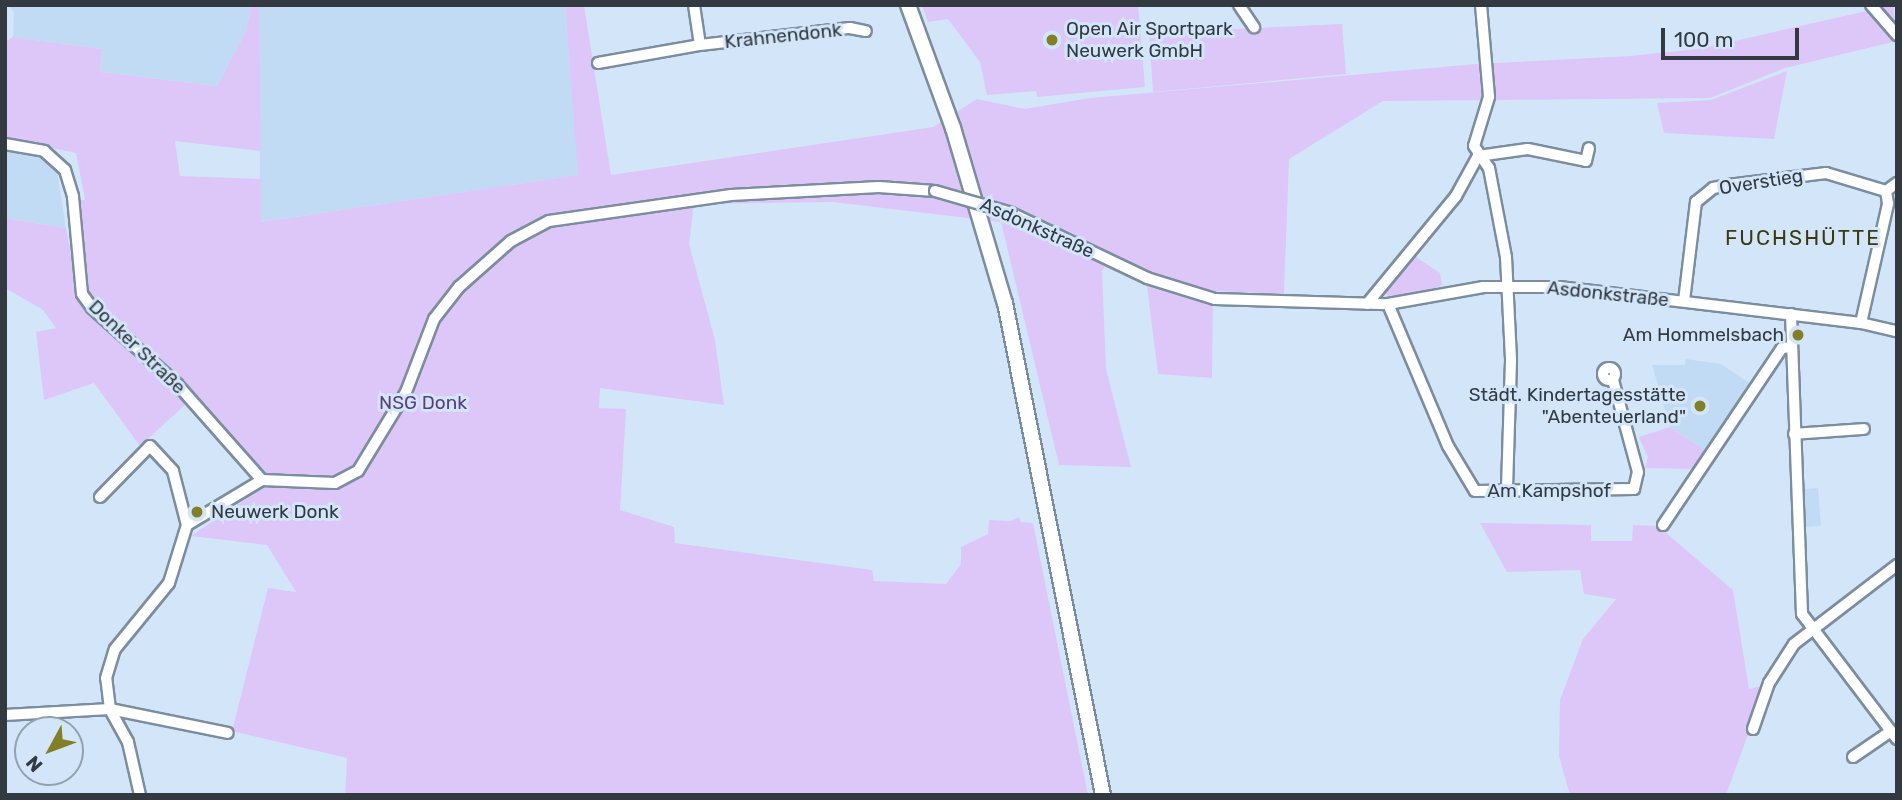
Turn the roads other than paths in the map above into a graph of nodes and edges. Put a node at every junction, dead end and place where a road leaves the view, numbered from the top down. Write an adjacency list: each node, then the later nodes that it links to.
1 (694, 5): 9 (street, Krahnendonk)
2 (908, 5): 41 (main road)
3 (1239, 5): 6 (street)
4 (1481, 5): 13 (street)
5 (1871, 5): 8 (street)
6 (1254, 27)
7 (866, 31): 9 (street, Krahnendonk)
8 (1897, 35)
9 (700, 45): 10 (street, Krahnendonk)
10 (598, 63)
11 (5, 144): 27 (street, Donker Straße)
12 (1589, 148): 13 (street)
13 (1478, 156): 16 (street); 18 (street)
14 (1897, 183): 15 (street)
15 (1885, 191): 17 (street, Overstieg); 21 (street)
16 (1507, 286): 17 (street, Asdonkstraße); 19 (street, Asdonkstraße); 28 (street)
17 (1685, 302): 20 (street, Asdonkstraße)
18 (1367, 304): 19 (street, Asdonkstraße); 27 (street, Asdonkstraße, bridge)
19 (1388, 304): 28 (street, Am Kampshof)
20 (1791, 314): 21 (street, Asdonkstraße); 23 (street)
21 (1861, 323): 22 (street, Asdonkstraße)
22 (1897, 331)
23 (1792, 347): 26 (street); 31 (street)
24 (1613, 380): 28 (street, Am Kampshof)
25 (1864, 429): 26 (street)
26 (1794, 434): 33 (street)
27 (262, 480): 30 (street)
28 (1507, 489)
29 (100, 497): 30 (street)
30 (187, 524): 34 (street)
31 (1663, 526)
32 (1897, 565): 33 (street)
33 (1812, 629): 36 (street); 38 (street)
34 (110, 709): 35 (street); 37 (street); 40 (street)
35 (5, 715)
36 (1753, 729)
37 (228, 733)
38 (1894, 735): 39 (street)
39 (1853, 757)
40 (140, 795)
41 (1103, 795)

